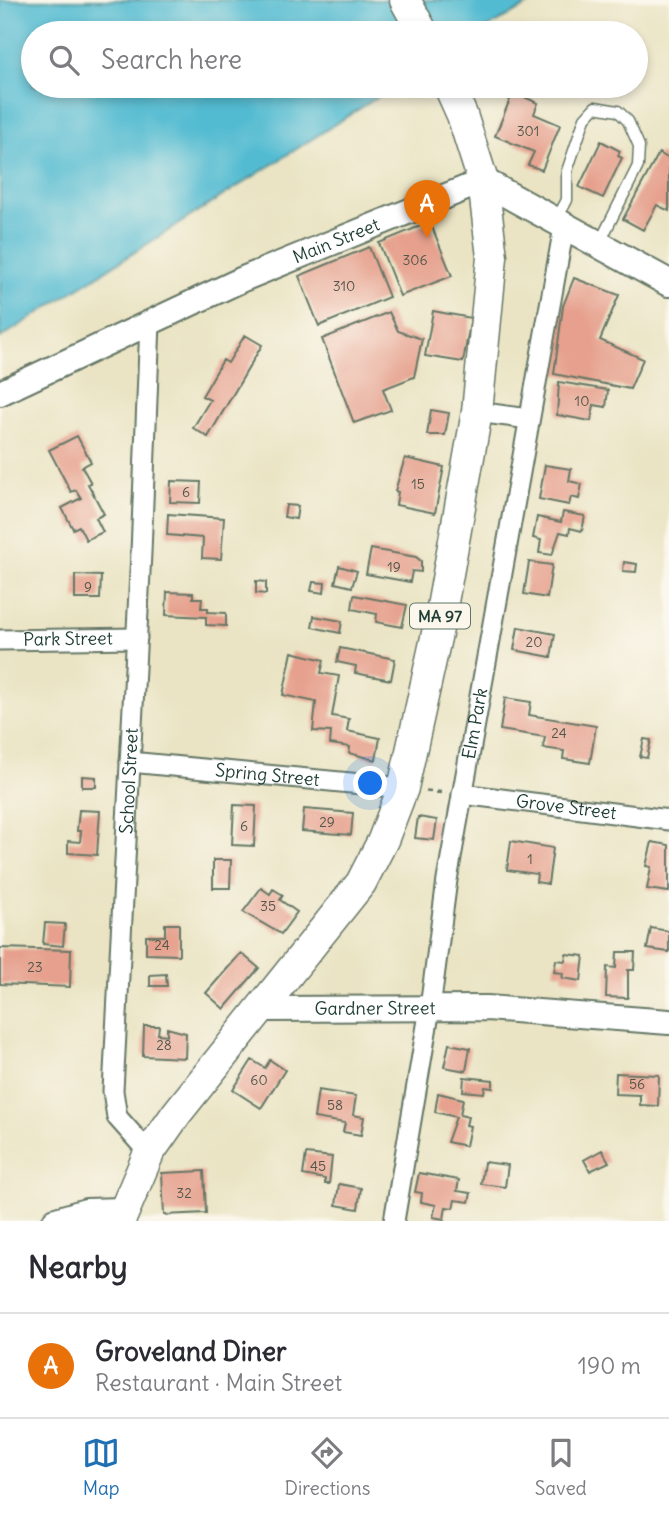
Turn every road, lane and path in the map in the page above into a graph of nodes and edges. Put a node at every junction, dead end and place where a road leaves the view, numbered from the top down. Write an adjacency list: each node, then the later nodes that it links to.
1 (405, 0): 2 (main road)
2 (416, 21)
3 (454, 98): 4 (main road, MA 97)
4 (483, 181): 5 (main road); 8 (street, Main Street); 10 (main road, MA 97)
5 (559, 224): 6 (main road); 6 (lane); 11 (street, Elm Park)
6 (598, 246): 7 (main road)
7 (669, 283)
8 (150, 322): 9 (street, Main Street); 12 (street, School Street)
9 (0, 393)
10 (477, 412): 11 (street); 15 (main road, MA 97)
11 (529, 419): 16 (street, Elm Park)
12 (137, 638): 13 (street, Park Street); 14 (street, School Street)
13 (0, 640)
14 (130, 762): 15 (street, Spring Street); 21 (street, School Street)
15 (403, 788): 16 (path); 19 (main road, MA 97)
16 (462, 794): 17 (street, Grove Street); 18 (street, Elm Park)
17 (669, 820)
18 (430, 1008): 19 (street, Gardner Street); 20 (street, Gardner Street); 24 (street, Elm Park)
19 (262, 1009): 21 (main road, MA 97)
20 (669, 1022)
21 (149, 1153): 22 (main road, MA 97)
22 (121, 1216): 23 (main road)
23 (56, 1221)
24 (394, 1221)

